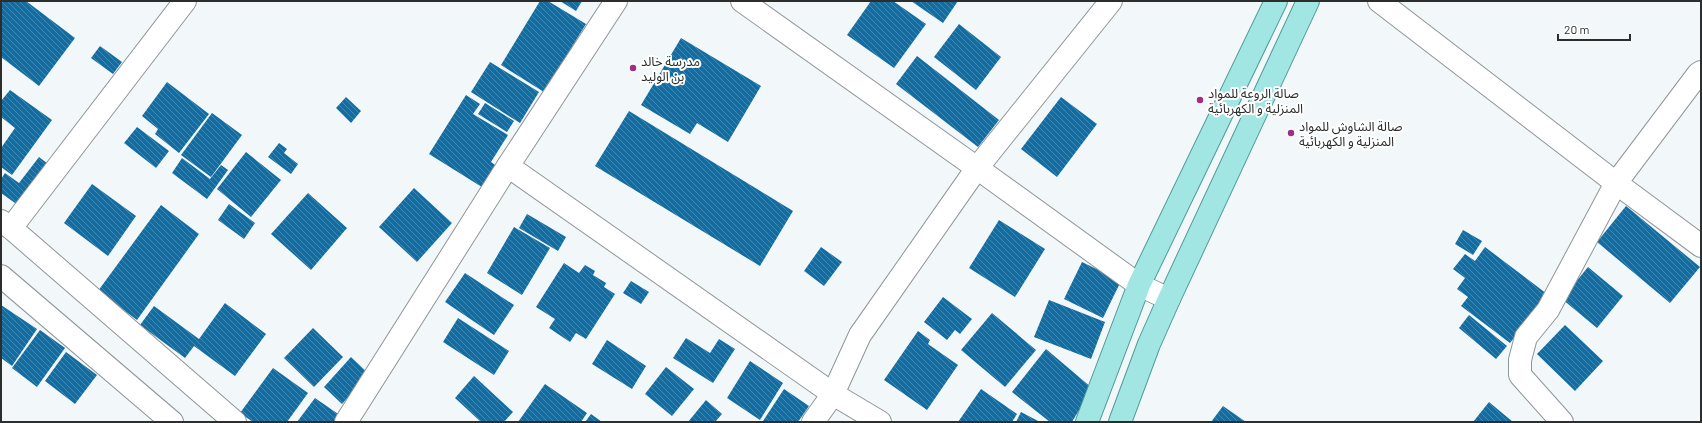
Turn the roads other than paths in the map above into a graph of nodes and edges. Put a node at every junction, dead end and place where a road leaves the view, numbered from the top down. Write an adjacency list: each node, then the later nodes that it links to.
1 (185, 1): 12 (street)
2 (616, 1): 9 (street)
3 (742, 1): 10 (street)
4 (1112, 1): 10 (street)
5 (1276, 1): 15 (main road)
6 (1308, 1): 16 (main road)
7 (1379, 1): 11 (street)
8 (1701, 72): 11 (street)
9 (508, 166): 17 (street); 20 (street)
10 (977, 168): 15 (street); 17 (street)
11 (1616, 183): 13 (street); 25 (street)
12 (6, 224): 19 (street)
13 (1701, 246)
14 (1, 276): 18 (street)
15 (1139, 285): 16 (street); 23 (main road)
16 (1169, 299): 24 (main road)
17 (833, 394): 21 (street); 22 (street)
18 (172, 422)
19 (235, 422)
20 (346, 422)
21 (812, 422)
22 (880, 422)
23 (1087, 422)
24 (1120, 422)
25 (1562, 422)

